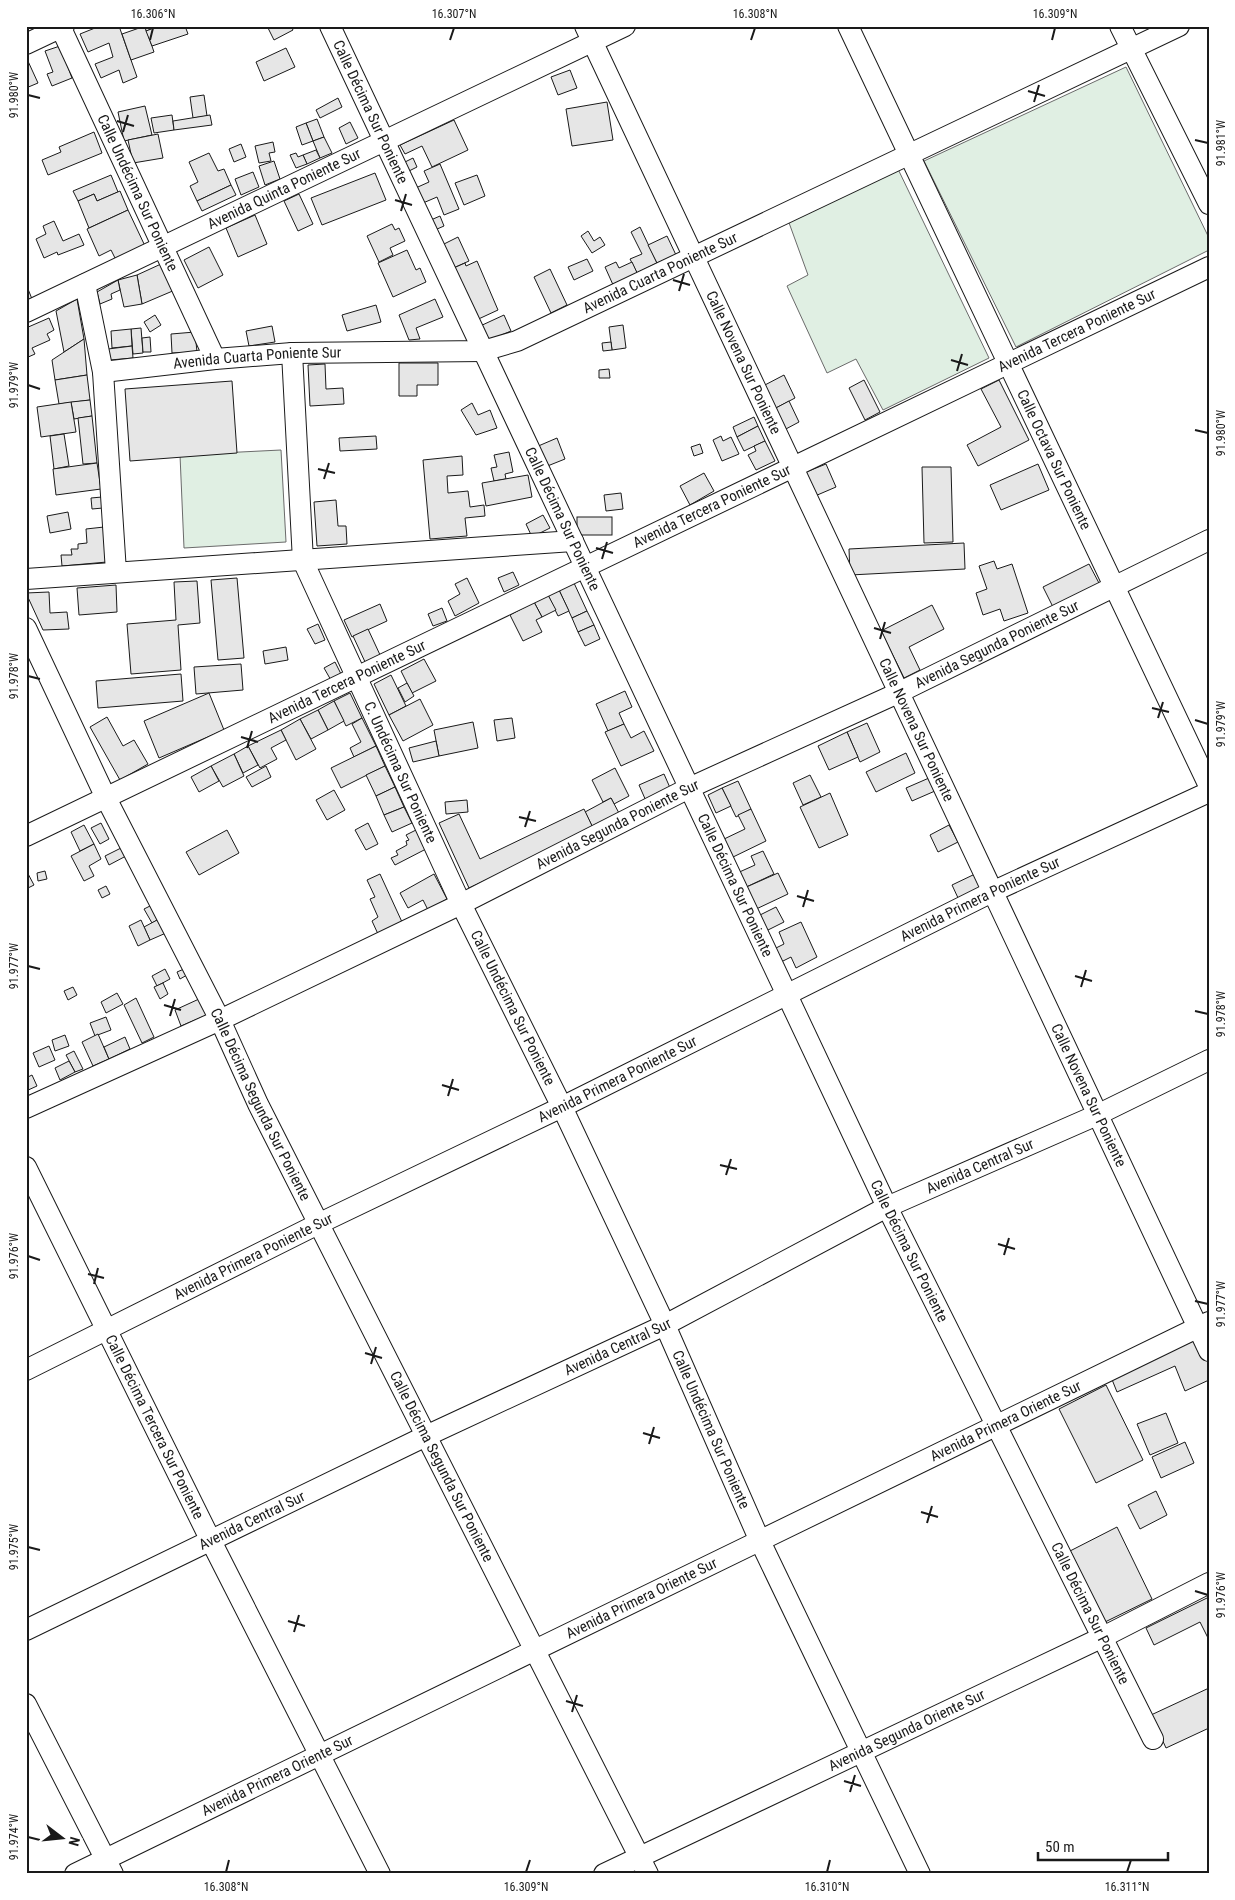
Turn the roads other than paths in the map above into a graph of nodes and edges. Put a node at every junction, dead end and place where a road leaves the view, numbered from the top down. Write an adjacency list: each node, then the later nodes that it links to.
1 (330, 26): 10 (street, Calle Décima Sur Poniente)
2 (625, 26): 7 (street, Avenida Quinta Poniente Sur)
3 (848, 26): 11 (street, Calle Octava Sur Poniente)
4 (1120, 26): 9 (street)
5 (1179, 26): 9 (street, Avenida Cuarta Poniente Sur)
6 (62, 27): 8 (street); 13 (street, Calle Undécima Sur Poniente)
7 (588, 34): 10 (street, Avenida Quinta Poniente Sur); 14 (street, Calle Novena Sur Poniente)
8 (26, 44)
9 (1132, 49): 11 (street, Avenida Cuarta Poniente Sur); 12 (street)
10 (384, 141): 13 (street, Avenida Quinta Poniente Sur); 18 (street, Calle Décima Sur Poniente)
11 (909, 156): 14 (street, Avenida Cuarta Poniente Sur); 21 (street, Calle Octava Sur Poniente)
12 (1209, 204)
13 (163, 247): 16 (street, Avenida Quinta Poniente Sur); 20 (street, Calle Undécima Sur Poniente)
14 (693, 256): 18 (street, Avenida Cuarta Poniente Sur); 23 (street, Calle Novena Sur Poniente)
15 (1209, 268): 21 (street, Avenida Tercera Poniente Sur)
16 (85, 284): 17 (street, Avenida Quinta Poniente Sur); 22 (street)
17 (26, 312)
18 (484, 351): 19 (street, Avenida Cuarta Poniente Sur); 25 (street, Calle Décima Sur Poniente)
19 (292, 353): 20 (street, Avenida Cuarta Poniente Sur); 26 (street)
20 (215, 359): 22 (street, Avenida Cuarta Poniente Sur)
21 (1007, 363): 23 (street, Avenida Tercera Poniente Sur); 30 (street, Calle Octava Sur Poniente)
22 (103, 372): 28 (street)
23 (792, 468): 27 (street, Avenida Tercera Poniente Sur); 33 (street, Calle Novena Sur Poniente)
24 (1209, 540): 30 (street, Avenida Segunda Poniente Sur)
25 (573, 541): 26 (street); 27 (street, Calle Décima Sur Poniente)
26 (303, 561): 28 (street); 32 (street, C. Undécima Sur Poniente)
27 (585, 567): 32 (street, Avenida Tercera Poniente Sur); 35 (street, Calle Décima Sur Poniente)
28 (116, 572): 29 (street)
29 (26, 579)
30 (1114, 588): 33 (street, Avenida Segunda Poniente Sur); 34 (street, Calle Octava Sur Poniente)
31 (26, 628): 37 (street, Calle Décima Segunda Sur Poniente)
32 (355, 676): 37 (street, Avenida Tercera Poniente Sur); 40 (street, C. Undécima Sur Poniente)
33 (898, 693): 35 (street, Avenida Segunda Poniente Sur); 39 (street, Calle Novena Sur Poniente)
34 (1209, 786)
35 (689, 788): 40 (street, Avenida Segunda Poniente Sur); 41 (street, Calle Décima Sur Poniente)
36 (1209, 792): 39 (street, Avenida Primera Poniente Sur)
37 (106, 798): 38 (street, Avenida Tercera Poniente Sur); 42 (street, Calle Décima Segunda Sur Poniente)
38 (26, 836)
39 (992, 892): 41 (street, Avenida Primera Poniente Sur); 46 (street, Calle Novena Sur Poniente)
40 (461, 904): 42 (street, Avenida Segunda Poniente Sur); 44 (street, Calle Undécima Sur Poniente)
41 (786, 994): 44 (street, Avenida Primera Poniente Sur); 48 (street, Calle Décima Sur Poniente)
42 (220, 1020): 45 (street, Avenida Segunda Poniente Sur); 49 (street, Calle Décima Segunda Sur Poniente)
43 (1209, 1060): 46 (street, Avenida Central Sur)
44 (562, 1107): 49 (street, Avenida Primera Poniente Sur); 50 (street, Calle Undécima Sur Poniente)
45 (26, 1108)
46 (1096, 1115): 48 (street, Avenida Central Sur); 51 (street, Calle Novena Sur Poniente)
47 (26, 1167): 52 (street, Calle Décima Tercera Sur Poniente)
48 (887, 1207): 50 (street, Avenida Central Sur); 55 (street, Calle Décima Sur Poniente)
49 (318, 1224): 52 (street, Avenida Primera Poniente Sur); 56 (street, Calle Décima Segunda Sur Poniente)
50 (665, 1325): 56 (street, Avenida Central Sur); 57 (street, Calle Undécima Sur Poniente)
51 (1203, 1325): 53 (street, Calle Novena Sur Poniente); 55 (street, Avenida Primera Oriente Sur)
52 (107, 1330): 54 (street, Avenida Primera Poniente Sur); 58 (street, Calle Décima Tercera Sur Poniente)
53 (1209, 1351)
54 (26, 1370)
55 (996, 1424): 57 (street, Avenida Primera Oriente Sur); 61 (street, Calle Décima Sur Poniente)
56 (426, 1436): 58 (street, Avenida Central Sur); 62 (street, Calle Décima Segunda Sur Poniente)
57 (759, 1539): 62 (street, Avenida Primera Oriente Sur); 65 (street, Calle Undécima Sur Poniente)
58 (211, 1541): 60 (street, Avenida Central Sur); 66 (street, Calle Décima Tercera Sur Poniente)
59 (1209, 1583): 61 (street, Avenida Segunda Oriente Sur)
60 (26, 1630)
61 (1102, 1636): 64 (street, Calle Décima Sur Poniente); 65 (street, Avenida Segunda Oriente Sur)
62 (534, 1649): 66 (street, Avenida Primera Oriente Sur); 67 (street, Calle Décima Segunda Sur Poniente)
63 (26, 1704): 68 (street)
64 (1153, 1739)
65 (861, 1751): 67 (street, Avenida Segunda Oriente Sur); 72 (street, Calle Undécima Sur Poniente)
66 (319, 1753): 68 (street, Avenida Primera Oriente Sur); 70 (street, Calle Décima Tercera Sur Poniente)
67 (644, 1865): 71 (street, Avenida Segunda Oriente Sur)
68 (109, 1866): 69 (street, Avenida Primera Oriente Sur)
69 (75, 1874)
70 (380, 1874)
71 (604, 1874)
72 (920, 1874)

